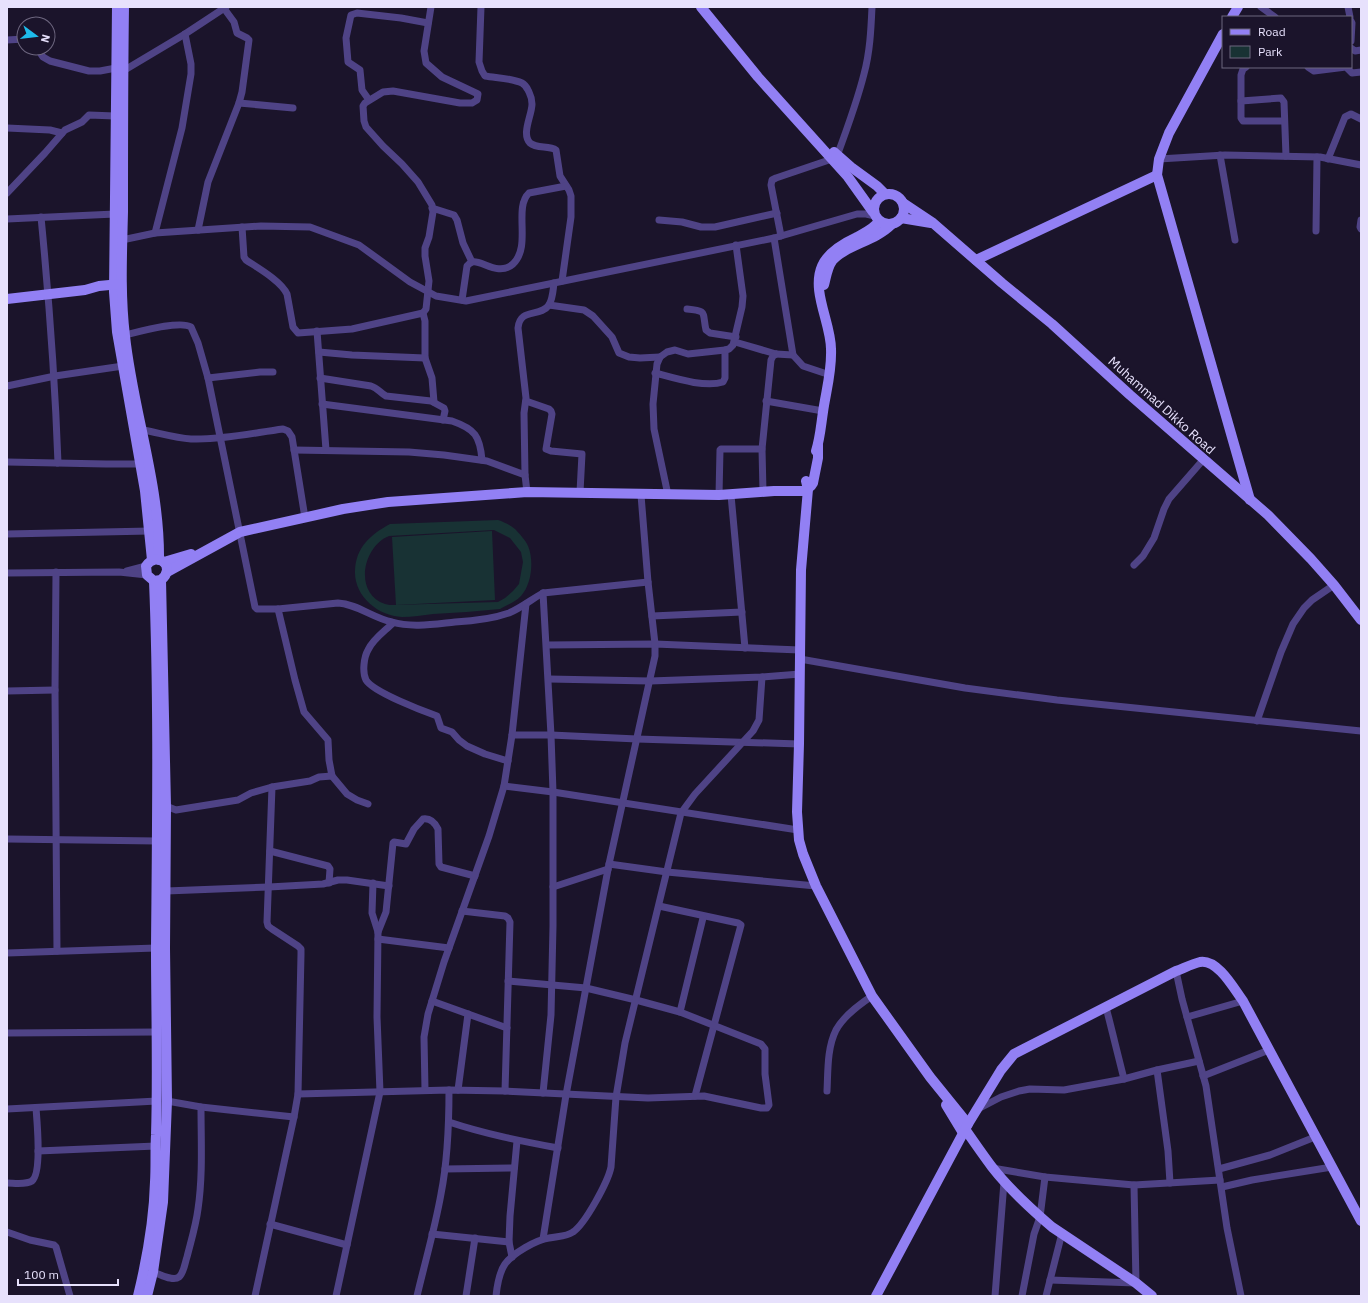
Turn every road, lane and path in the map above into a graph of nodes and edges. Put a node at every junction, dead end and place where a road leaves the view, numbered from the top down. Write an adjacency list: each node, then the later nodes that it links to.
1 (117, 7): 22 (street)
2 (124, 7): 22 (street)
3 (431, 7): 13 (street)
4 (481, 7): 41 (street)
5 (701, 7): 35 (street)
6 (872, 7): 35 (street)
7 (1238, 7): 11 (street)
8 (1261, 7): 12 (street)
9 (224, 8): 14 (street); 26 (street)
10 (364, 10): 13 (street); 24 (street)
11 (1233, 16)
12 (1274, 16)
13 (428, 23): 24 (street)
14 (185, 34): 22 (street); 60 (street)
15 (1222, 38): 16 (street)
16 (1219, 48): 37 (street)
17 (41, 56): 22 (street)
18 (1244, 68): 25 (street)
19 (1310, 68): 20 (street)
20 (1338, 68)
21 (1347, 68): 23 (street)
22 (120, 69): 28 (street); 62 (street)
23 (1361, 72)
24 (369, 100): 45 (street)
25 (1241, 101): 30 (street); 30 (street)
26 (239, 103): 27 (street); 58 (street)
27 (293, 108)
28 (115, 116): 32 (street); 47 (street)
29 (1361, 119): 38 (street)
30 (1284, 122): 34 (street)
31 (7, 128): 32 (street)
32 (62, 133): 42 (street)
33 (1220, 155): 34 (street); 37 (street); 63 (street)
34 (1286, 156): 36 (street)
35 (835, 157): 43 (street); 46 (street); 48 (street)
36 (1317, 157): 38 (street); 59 (street)
37 (1159, 158): 40 (street)
38 (1328, 159): 39 (street)
39 (1361, 165)
40 (1157, 175): 65 (street); 120 (street)
41 (566, 186): 66 (street); 67 (street)
42 (7, 193)
43 (885, 194): 44 (street); 48 (street)
44 (903, 203): 50 (street); 54 (street, Muhammad Dikko Road)
45 (432, 208): 66 (street); 70 (street)
46 (776, 213): 52 (street); 61 (street)
47 (116, 214): 49 (street); 69 (street)
48 (876, 216): 55 (street); 61 (street); 77 (street)
49 (41, 217): 51 (street); 71 (street)
50 (901, 218): 54 (street); 55 (street)
51 (7, 219)
52 (659, 220)
53 (1361, 220): 57 (street)
54 (933, 223): 65 (street, Muhammad Dikko Road)
55 (891, 225): 77 (street)
56 (242, 227): 58 (street); 70 (street); 78 (street)
57 (1361, 229)
58 (198, 230): 60 (street)
59 (1316, 232)
60 (155, 233): 62 (street)
61 (778, 237): 64 (street); 84 (street)
62 (122, 240): 69 (street)
63 (1235, 240)
64 (736, 245): 67 (street); 80 (street)
65 (976, 260): 107 (street, Muhammad Dikko Road)
66 (472, 262): 73 (street)
67 (562, 281): 68 (street)
68 (554, 283): 73 (street); 74 (street)
69 (118, 288): 71 (street); 79 (street); 87 (street)
70 (427, 292): 73 (street); 76 (street)
71 (49, 294): 72 (street); 91 (street)
72 (7, 299)
73 (462, 300)
74 (549, 304): 85 (street); 97 (street)
75 (687, 309): 80 (street)
76 (423, 313): 78 (street); 86 (street)
77 (826, 321): 90 (street)
78 (318, 331): 82 (street)
79 (125, 335): 92 (street); 101 (street)
80 (735, 339): 81 (street); 83 (street)
81 (725, 350): 85 (street); 89 (street)
82 (319, 352): 86 (street); 93 (street)
83 (776, 354): 84 (street); 95 (street)
84 (793, 355): 90 (street)
85 (660, 357): 89 (street)
86 (425, 358): 96 (street)
87 (122, 366): 91 (street); 110 (street)
88 (273, 372): 92 (street)
89 (656, 373): 117 (street)
90 (830, 375): 99 (street)
91 (54, 376): 94 (street); 109 (street)
92 (208, 378): 102 (street)
93 (320, 378): 96 (street); 98 (street)
94 (7, 386)
95 (766, 401): 99 (street); 105 (street)
96 (434, 402): 100 (street)
97 (526, 402): 111 (street); 114 (street)
98 (322, 404): 100 (street); 104 (street)
99 (823, 411): 112 (street)
100 (443, 420): 106 (street)
101 (143, 430): 102 (street); 126 (street)
102 (219, 437): 103 (street); 123 (street)
103 (294, 450): 104 (street); 121 (street)
104 (326, 450): 106 (street)
105 (762, 450): 115 (street); 118 (street)
106 (482, 460): 111 (street)
107 (1204, 460): 120 (street, Muhammad Dikko Road); 125 (street)
108 (7, 462): 109 (street)
109 (58, 463): 110 (street)
110 (140, 464): 122 (street)
111 (525, 475): 113 (street)
112 (807, 485): 115 (street); 141 (street)
113 (527, 492): 114 (street); 121 (street)
114 (580, 492): 116 (street)
115 (763, 492): 119 (street)
116 (641, 495): 117 (street); 129 (street)
117 (668, 495): 118 (street)
118 (719, 495): 119 (street)
119 (731, 495): 134 (street)
120 (1250, 500): 130 (street, Muhammad Dikko Road)
121 (305, 518): 123 (street)
122 (150, 531): 124 (street); 126 (street)
123 (240, 532): 126 (street); 133 (street)
124 (7, 534)
125 (1134, 565)
126 (156, 570): 127 (street); 162 (street); 167 (street)
127 (56, 572): 128 (street); 146 (street)
128 (7, 573)
129 (648, 582): 131 (street); 135 (street)
130 (1334, 585): 136 (street, Muhammad Dikko Road); 148 (street)
131 (543, 593): 132 (street); 139 (street)
132 (526, 604): 137 (street); 150 (street)
133 (278, 609): 137 (street); 156 (street)
134 (742, 612): 135 (street); 140 (street)
135 (652, 616): 138 (street)
136 (1361, 620)
137 (393, 623): 155 (street)
138 (655, 644): 139 (street); 140 (street); 145 (street)
139 (547, 645): 144 (street)
140 (745, 648): 141 (street)
141 (800, 654): 142 (street); 148 (street)
142 (800, 674): 143 (street); 154 (street)
143 (762, 677): 145 (street); 153 (street)
144 (549, 679): 145 (street); 151 (street)
145 (650, 681): 152 (street)
146 (55, 690): 147 (street); 166 (street)
147 (7, 691)
148 (1257, 721): 149 (street)
149 (1361, 731)
150 (512, 734): 151 (street); 155 (street)
151 (551, 734): 152 (street); 159 (street)
152 (637, 739): 153 (street); 160 (street)
153 (740, 743): 154 (street); 163 (street)
154 (799, 744): 164 (street)
155 (508, 761): 157 (street)
156 (332, 776): 158 (street); 161 (street)
157 (504, 786): 159 (street); 171 (street)
158 (272, 787): 162 (street); 168 (street)
159 (553, 792): 160 (street); 177 (street)
160 (622, 803): 163 (street); 169 (street)
161 (368, 804)
162 (166, 806): 178 (street)
163 (681, 813): 164 (street); 170 (street)
164 (798, 830): 175 (street)
165 (7, 839): 166 (street)
166 (56, 839): 167 (street); 185 (street)
167 (157, 841): 183 (street)
168 (270, 851): 172 (street); 176 (street)
169 (609, 866): 170 (street); 177 (street); 190 (street)
170 (667, 872): 175 (street); 179 (street)
171 (475, 876): 174 (street); 180 (street)
172 (329, 882): 173 (street); 176 (street)
173 (373, 883): 174 (street); 182 (street)
174 (389, 886): 182 (street)
175 (816, 886): 191 (street)
176 (269, 887): 178 (street); 215 (street)
177 (553, 887): 189 (street)
178 (166, 891): 219 (street)
179 (658, 906): 181 (street); 192 (street)
180 (462, 911): 184 (street); 188 (street)
181 (702, 916): 196 (street); 199 (street)
182 (378, 936): 184 (street); 213 (street)
183 (156, 948): 185 (street); 201 (street)
184 (449, 948): 193 (street)
185 (58, 951): 186 (street)
186 (7, 953)
187 (1176, 971): 194 (street); 195 (street); 198 (street)
188 (508, 981): 189 (street); 200 (street)
189 (552, 985): 190 (street); 214 (street)
190 (586, 988): 192 (street); 216 (street)
191 (872, 996): 212 (street); 226 (street)
192 (636, 1000): 196 (street); 218 (street)
193 (432, 1001): 197 (street); 208 (street)
194 (1243, 1001): 198 (street); 203 (street)
195 (1106, 1007): 207 (street); 223 (street)
196 (680, 1012): 199 (street)
197 (468, 1014): 200 (street); 210 (street)
198 (1187, 1017): 204 (street)
199 (713, 1025): 217 (street); 217 (street)
200 (507, 1028): 211 (street)
201 (157, 1032): 202 (street); 219 (street)
202 (7, 1033)
203 (1269, 1050): 206 (street); 227 (street)
204 (1198, 1061): 205 (street); 206 (street)
205 (1157, 1070): 207 (street); 241 (street)
206 (1203, 1076): 236 (street)
207 (1124, 1080): 223 (street)
208 (425, 1090): 209 (street); 213 (street)
209 (449, 1090): 210 (street); 225 (street)
210 (458, 1090): 211 (street)
211 (505, 1091): 214 (street)
212 (827, 1091)
213 (380, 1092): 215 (street); 252 (street)
214 (543, 1093): 216 (street)
215 (298, 1094): 224 (street)
216 (566, 1095): 218 (street); 230 (street)
217 (695, 1096): 218 (street)
218 (616, 1097): 250 (street)
219 (162, 1101): 220 (street); 221 (street); 229 (street); 254 (street)
220 (201, 1107): 224 (street); 254 (street)
221 (36, 1108): 222 (street); 231 (street)
222 (7, 1109)
223 (978, 1109): 226 (street)
224 (294, 1117): 245 (street)
225 (449, 1122): 228 (street); 235 (street)
226 (965, 1129): 234 (street); 265 (street)
227 (1315, 1137): 232 (street); 236 (street)
228 (517, 1141): 230 (street); 233 (street)
229 (156, 1146): 231 (street); 258 (street)
230 (558, 1148): 250 (street)
231 (38, 1151): 239 (street)
232 (1332, 1167): 240 (street); 244 (street)
233 (514, 1168): 235 (street); 251 (street)
234 (992, 1168): 237 (street); 238 (street)
235 (445, 1169): 247 (street)
236 (1218, 1170): 240 (street)
237 (1045, 1177): 242 (street); 243 (street)
238 (1004, 1182): 243 (street); 266 (street)
239 (7, 1183)
240 (1221, 1183): 241 (street); 270 (street)
241 (1170, 1184): 242 (street)
242 (1134, 1185): 256 (street)
243 (1040, 1216): 248 (street); 267 (street)
244 (1361, 1221)
245 (270, 1224): 252 (street); 260 (street)
246 (7, 1232): 257 (street)
247 (432, 1234): 249 (street); 262 (street)
248 (1062, 1234): 255 (street); 256 (street)
249 (475, 1238): 251 (street); 263 (street)
250 (543, 1239): 253 (street)
251 (510, 1242): 253 (street)
252 (347, 1244): 261 (street)
253 (512, 1257): 264 (street)
254 (153, 1272): 259 (street)
255 (1050, 1280): 256 (street); 268 (street)
256 (1136, 1283): 269 (street)
257 (70, 1296)
258 (138, 1296)
259 (147, 1296)
260 (255, 1296)
261 (336, 1296)
262 (417, 1296)
263 (466, 1296)
264 (496, 1296)
265 (876, 1296)
266 (995, 1296)
267 (1022, 1296)
268 (1046, 1296)
269 (1152, 1296)
270 (1241, 1296)

